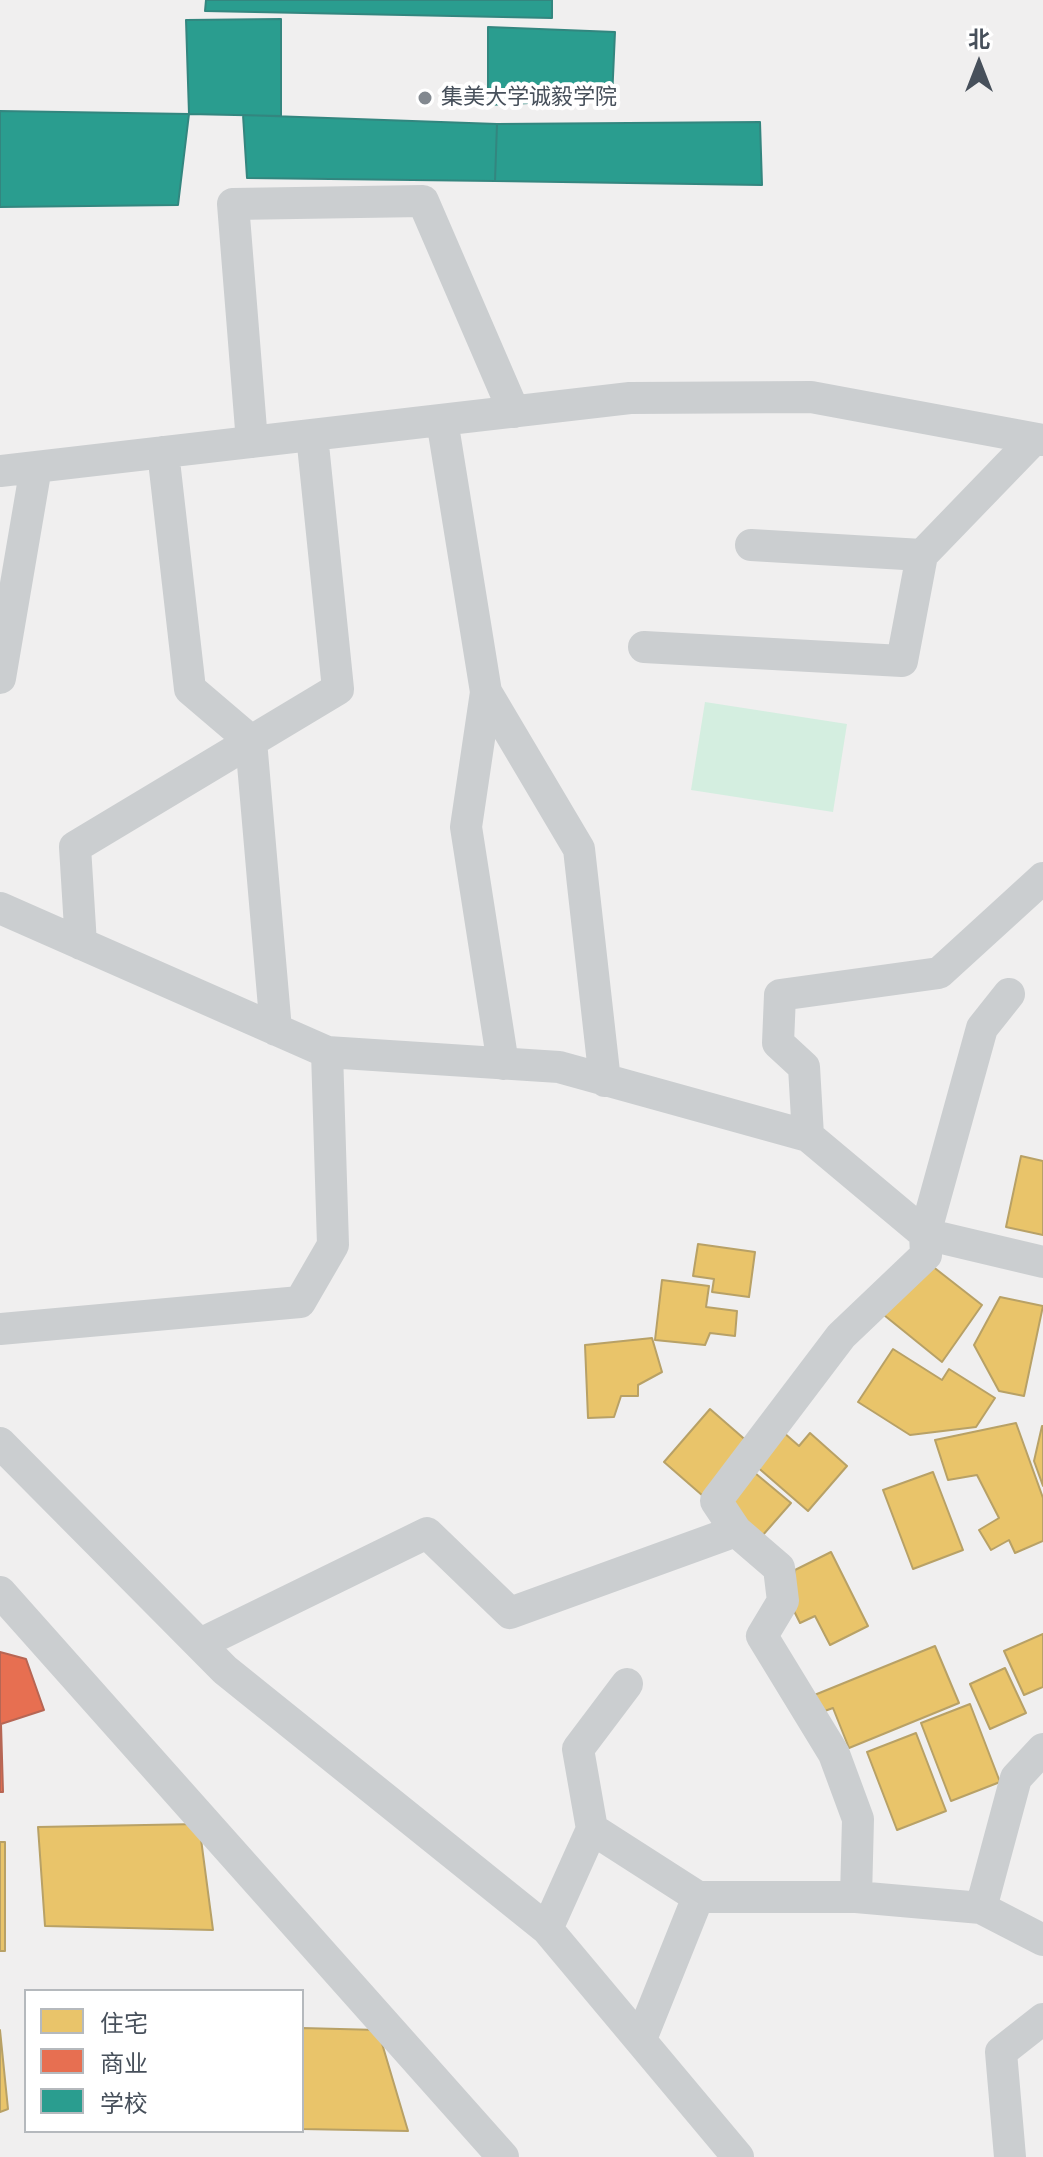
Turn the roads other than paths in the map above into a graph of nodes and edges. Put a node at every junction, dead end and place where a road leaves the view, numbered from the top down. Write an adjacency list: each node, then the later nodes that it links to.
1 (514, 412): 2 (street); 4 (street); 5 (street)
2 (442, 420): 3 (street); 13 (street)
3 (312, 435): 5 (street); 14 (street)
4 (1039, 440): 10 (street)
5 (252, 442): 6 (street)
6 (163, 452): 7 (street); 14 (street)
7 (36, 467): 8 (street); 12 (street)
8 (0, 471)
9 (751, 545): 10 (street)
10 (922, 555): 11 (street)
11 (644, 647)
12 (0, 678)
13 (486, 692): 21 (street); 22 (street)
14 (251, 741): 17 (street); 19 (street)
15 (1043, 878): 23 (street)
16 (0, 908): 17 (street)
17 (81, 944): 19 (street)
18 (1009, 994): 24 (street)
19 (276, 1030): 20 (street)
20 (327, 1052): 21 (street); 26 (street)
21 (503, 1064): 22 (street)
22 (605, 1081): 23 (street)
23 (808, 1136): 24 (street)
24 (925, 1234): 25 (street); 28 (street)
25 (1043, 1262)
26 (0, 1329)
27 (0, 1443): 30 (street)
28 (736, 1531): 30 (street); 35 (street)
29 (0, 1592): 41 (street)
30 (200, 1644): 37 (street)
31 (627, 1684): 33 (street)
32 (1043, 1749): 36 (street)
33 (592, 1829): 34 (street); 37 (street)
34 (698, 1897): 35 (street); 40 (street)
35 (856, 1897): 36 (street)
36 (981, 1908): 38 (street)
37 (547, 1929): 40 (street)
38 (1043, 1940)
39 (1043, 2019): 43 (street)
40 (641, 2039): 42 (street)
41 (503, 2157)
42 (738, 2157)
43 (1010, 2157)

